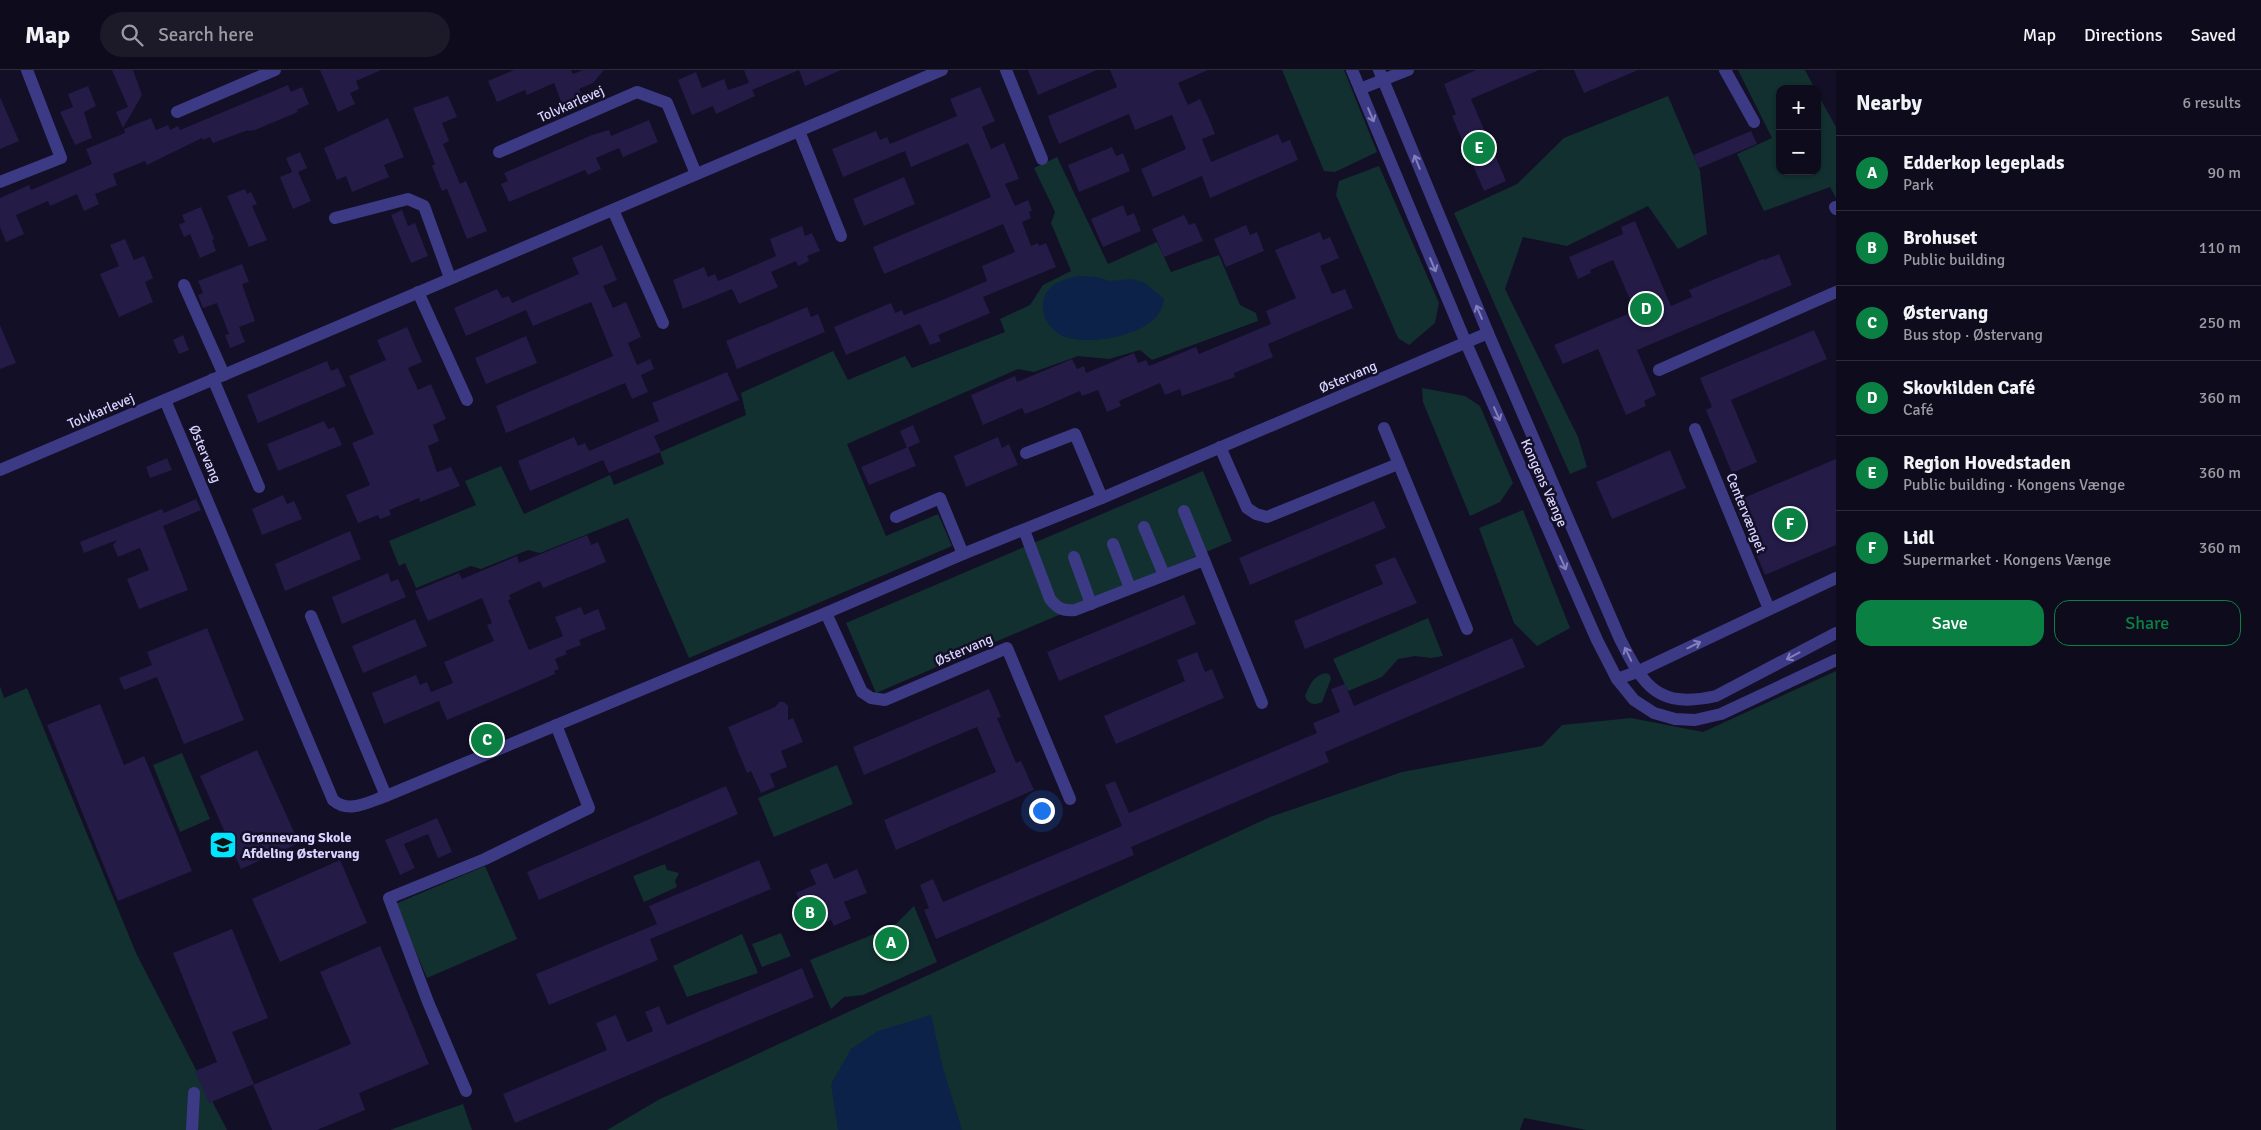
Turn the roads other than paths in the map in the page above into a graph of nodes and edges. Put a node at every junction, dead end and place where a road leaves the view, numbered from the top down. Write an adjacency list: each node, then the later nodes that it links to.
1 (27, 70): 16 (street)
2 (276, 70): 10 (street)
3 (941, 70): 12 (street, Tolvkarlevej)
4 (1006, 70): 14 (street)
5 (1352, 70): 9 (street, Kongens Vænge)
6 (1408, 70): 8 (street)
7 (1725, 70): 11 (street)
8 (1381, 76): 9 (street); 25 (street, Kongens Vænge, one-way to 8)
9 (1360, 90): 26 (street, Kongens Vænge, one-way to 26)
10 (177, 112)
11 (1754, 122)
12 (799, 131): 15 (street, Tolvkarlevej); 19 (street)
13 (499, 152): 15 (street, Tolvkarlevej)
14 (1042, 159)
15 (696, 174): 17 (street, Tolvkarlevej)
16 (0, 182)
17 (613, 210): 20 (street, Tolvkarlevej); 24 (street)
18 (335, 218): 20 (street)
19 (841, 236)
20 (450, 278): 22 (street, Tolvkarlevej)
21 (184, 286): 28 (street)
22 (418, 292): 28 (street, Tolvkarlevej); 30 (street)
23 (1836, 292): 27 (street)
24 (663, 323)
25 (1488, 333): 26 (street, Østervang); 57 (street, Kongens Vænge, one-way to 25)
26 (1466, 343): 33 (street, Østervang); 58 (street, Kongens Vænge, one-way to 58)
27 (1659, 370)
28 (219, 377): 29 (street, Tolvkarlevej); 37 (street)
29 (165, 400): 36 (street, Tolvkarlevej); 61 (street, Østervang)
30 (467, 400)
31 (1384, 428): 35 (street)
32 (1694, 429): 51 (street, Centervænget)
33 (1220, 447): 35 (street); 38 (street, Østervang)
34 (1026, 453): 38 (street)
35 (1398, 464): 54 (street)
36 (0, 470)
37 (259, 487)
38 (1102, 498): 42 (street, Østervang)
39 (1184, 511): 46 (street)
40 (896, 516): 44 (street)
41 (1144, 527): 47 (street)
42 (1024, 530): 44 (street, Østervang); 50 (street)
43 (1112, 544): 49 (street)
44 (963, 554): 52 (street, Østervang)
45 (1074, 557): 50 (street)
46 (1204, 560): 47 (street); 59 (street)
47 (1164, 575): 49 (street)
48 (1836, 578): 51 (street)
49 (1130, 588): 50 (street)
50 (1091, 604)
51 (1769, 609): 57 (street, one-way to 51)
52 (826, 613): 60 (street, Østervang); 62 (street, Østervang)
53 (311, 616): 61 (street)
54 (1467, 629)
55 (1836, 633): 57 (street, Kongens Vænge, one-way to 57)
56 (1836, 660): 58 (street, Kongens Vænge)
57 (1637, 672): 58 (street)
58 (1617, 679)
59 (1262, 703)
60 (556, 725): 61 (street, Østervang); 63 (street)
61 (386, 796)
62 (1070, 799)
63 (466, 1091)
64 (194, 1093): 65 (street)
65 (192, 1130)

